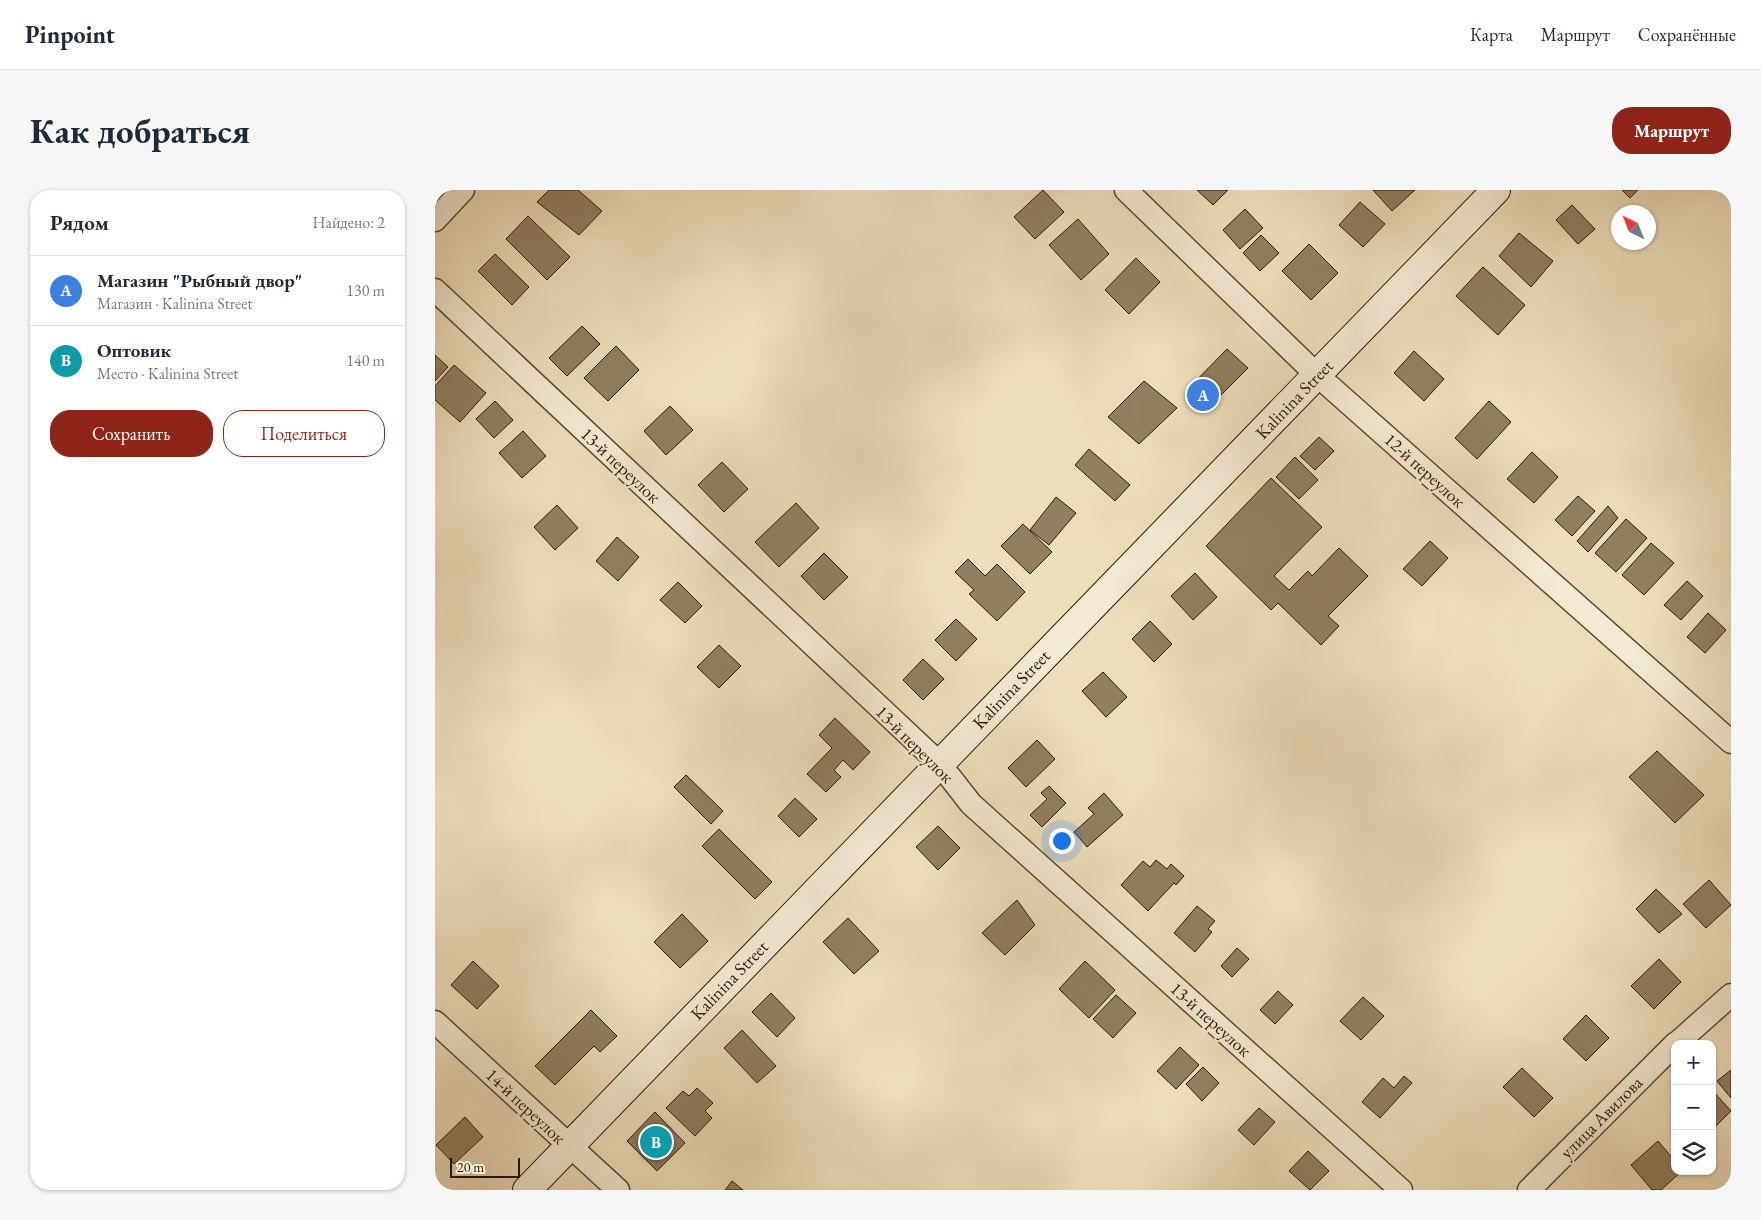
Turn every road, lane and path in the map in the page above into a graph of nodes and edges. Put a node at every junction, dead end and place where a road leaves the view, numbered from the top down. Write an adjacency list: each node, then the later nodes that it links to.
1 (463, 190): 4 (street)
2 (1126, 190): 6 (street, 12-й переулок)
3 (1496, 190): 6 (main road, Kalinina Street)
4 (435, 220)
5 (435, 290): 8 (street, 13-й переулок)
6 (1317, 375): 7 (street, 12-й переулок); 8 (main road, Kalinina Street)
7 (1731, 742)
8 (939, 763): 13 (main road, Kalinina Street); 16 (street, 13-й переулок)
9 (1731, 995): 11 (street, улица Авилова)
10 (435, 1022): 13 (street, 14-й переулок)
11 (1680, 1040)
12 (1671, 1048): 17 (street, улица Авилова)
13 (570, 1146): 14 (main road, Kalinina Street); 15 (street, 14-й переулок)
14 (527, 1190)
15 (618, 1190)
16 (1401, 1190)
17 (1529, 1190)

